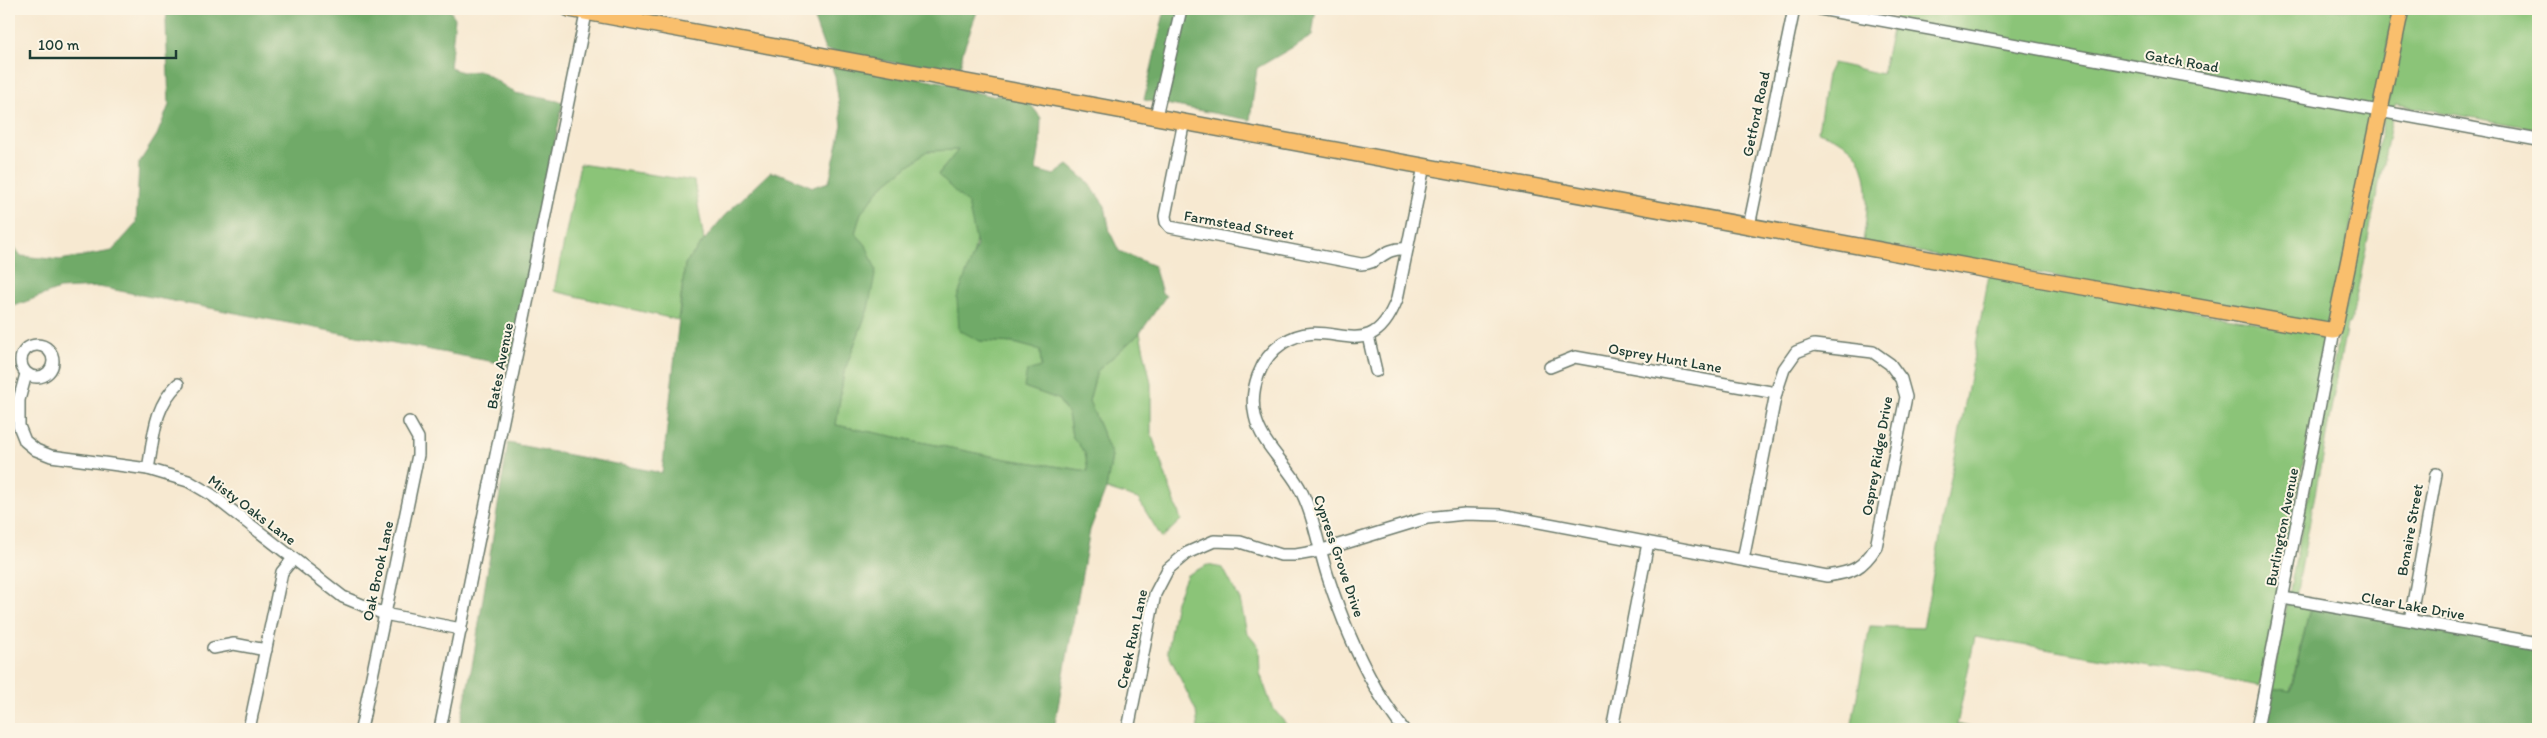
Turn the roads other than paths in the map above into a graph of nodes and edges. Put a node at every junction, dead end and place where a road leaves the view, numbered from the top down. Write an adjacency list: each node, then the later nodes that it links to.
1 (569, 9): 6 (main road)
2 (1181, 9): 8 (street)
3 (1794, 9): 12 (street, Getford Road)
4 (1820, 9): 7 (street, Gatch Road)
5 (2401, 9): 7 (main road)
6 (587, 10): 8 (main road); 31 (street, Bates Avenue)
7 (2379, 112): 10 (street, Gatch Road); 14 (main road)
8 (1156, 116): 9 (main road)
9 (1184, 122): 11 (main road); 13 (street, Farmstead Street)
10 (2538, 140)
11 (1424, 166): 12 (main road); 13 (street)
12 (1749, 226): 14 (main road)
13 (1407, 249): 15 (street)
14 (2334, 331): 28 (street, Burlington Avenue)
15 (1368, 336): 17 (street); 25 (street, Cypress Grove Drive)
16 (1550, 367): 20 (street, Osprey Hunt Lane)
17 (1376, 372)
18 (26, 374): 22 (street, Misty Oaks Lane)
19 (178, 384): 22 (street)
20 (1776, 393): 27 (street, Osprey Ridge Drive); 27 (street, Osprey Ridge Drive)
21 (409, 422): 29 (street, Oak Brook Lane)
22 (148, 469): 26 (street, Misty Oaks Lane)
23 (2436, 474): 30 (street, Bonaire Street)
24 (1648, 543): 25 (street, Osprey Ridge Drive); 27 (street, Osprey Ridge Drive); 40 (street)
25 (1319, 550): 38 (street, Creek Run Lane); 39 (street, Cypress Grove Drive)
26 (292, 560): 29 (street, Misty Oaks Lane); 34 (street)
27 (1743, 560)
28 (2283, 598): 30 (street, Clear Lake Drive); 41 (street, Burlington Avenue)
29 (384, 614): 31 (street, Misty Oaks Lane); 36 (street, Oak Brook Lane)
30 (2410, 620): 32 (street, Clear Lake Drive)
31 (461, 629): 37 (street, Bates Avenue)
32 (2538, 644)
33 (213, 648): 34 (street)
34 (266, 650): 35 (street)
35 (249, 729)
36 (361, 729)
37 (440, 729)
38 (1128, 729)
39 (1403, 729)
40 (1612, 729)
41 (2257, 729)

